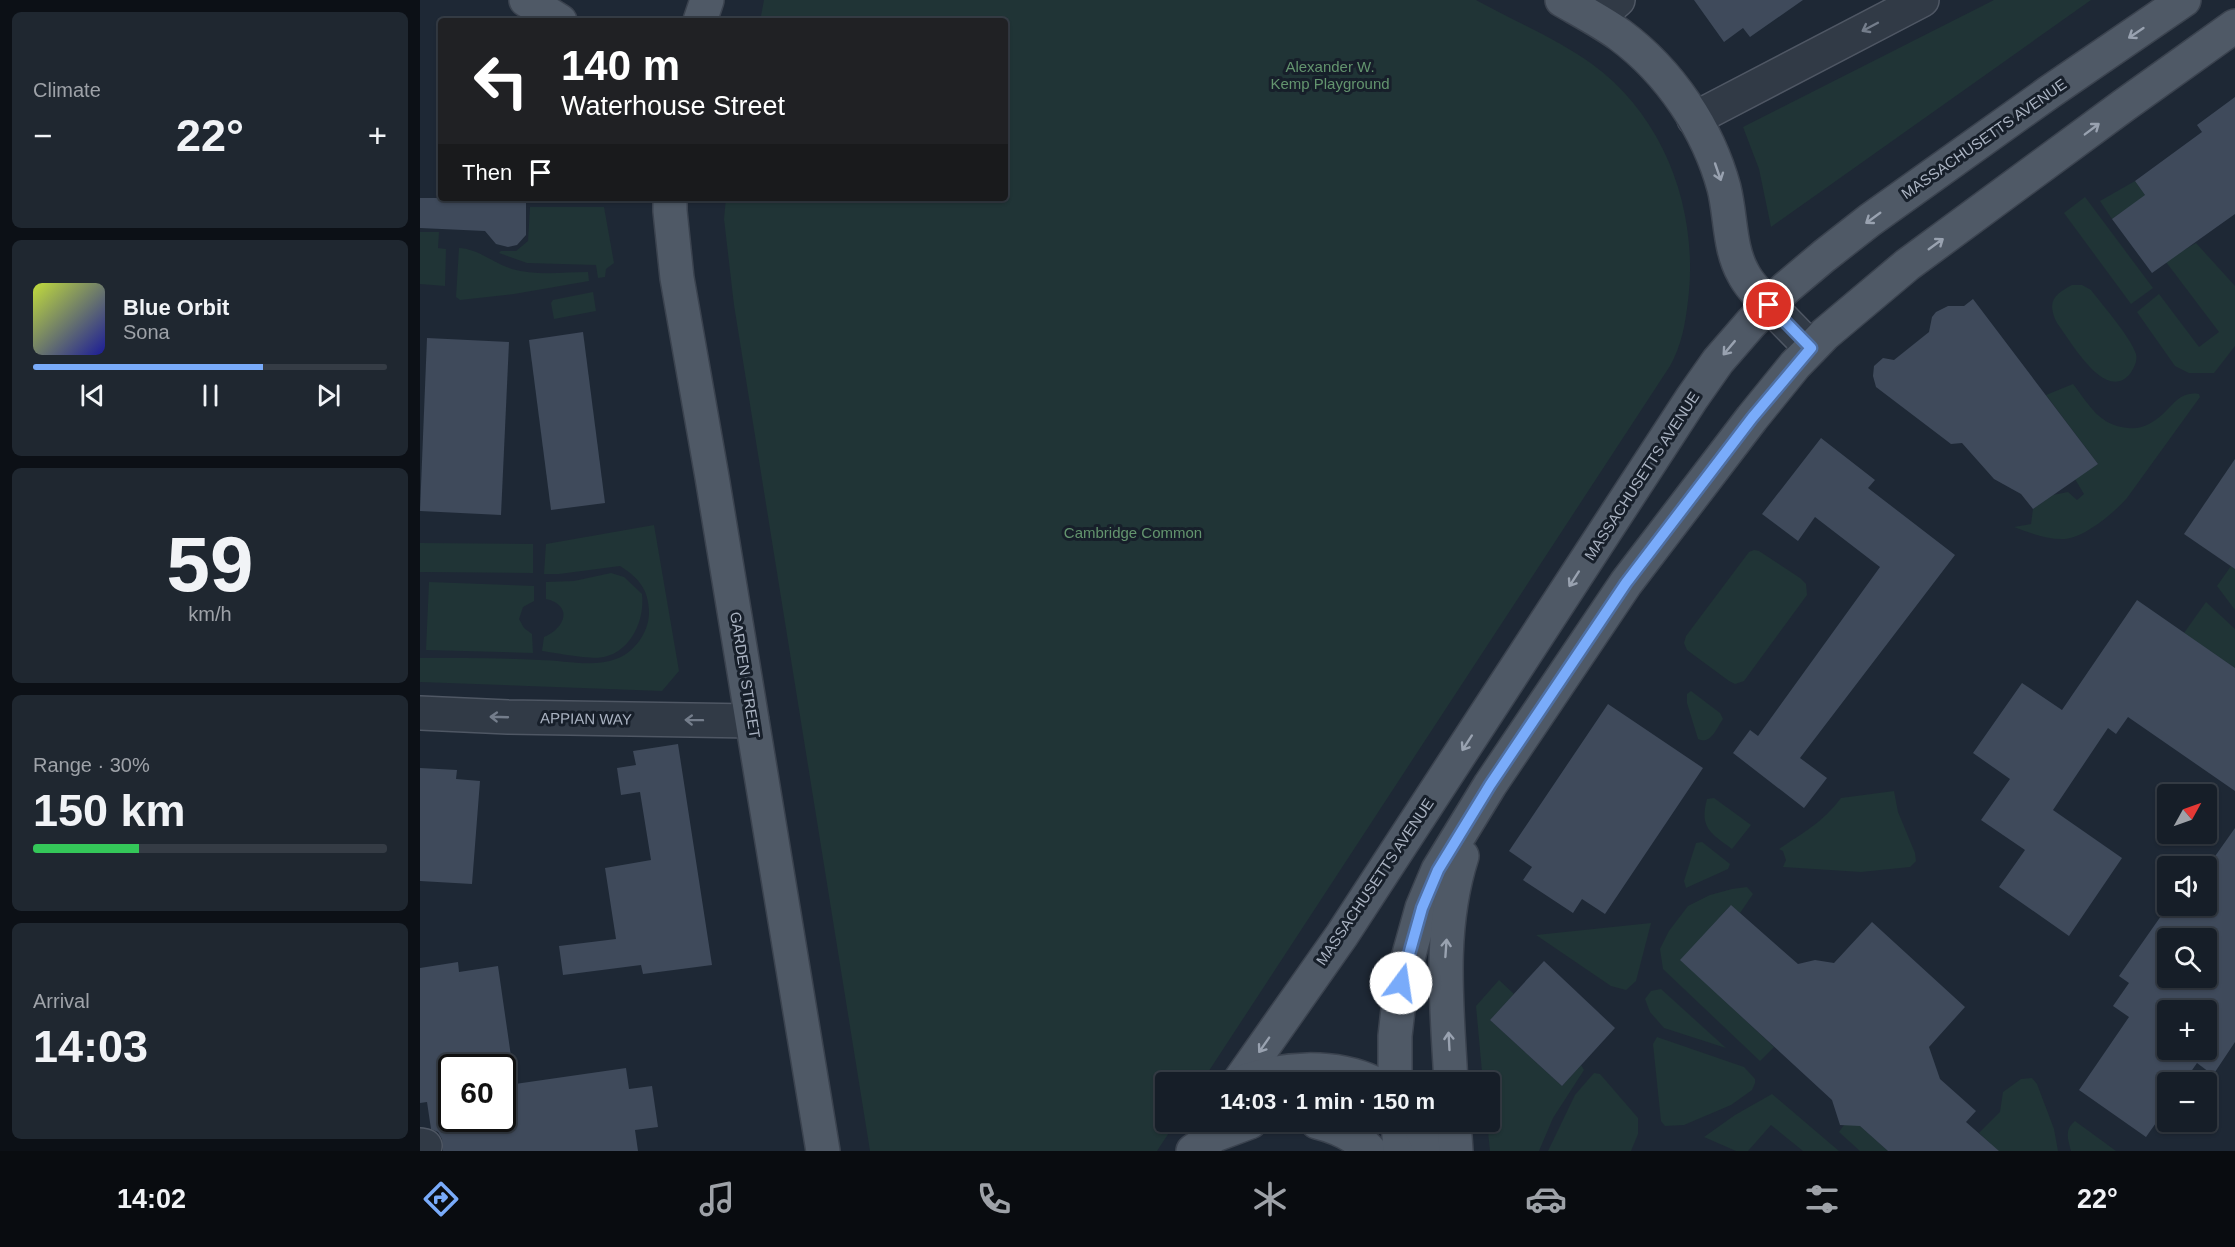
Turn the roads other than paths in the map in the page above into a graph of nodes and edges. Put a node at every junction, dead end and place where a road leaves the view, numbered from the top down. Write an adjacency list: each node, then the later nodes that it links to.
1 (526, 0): 7 (main road)
2 (707, 0): 8 (main road)
3 (1562, 0): 6 (main road)
4 (1922, 0): 10 (street, one-way to 10)
5 (2184, 0): 12 (main road, MASSACHUSETTS AVENUE, one-way to 12)
6 (1607, 10): 10 (main road)
7 (555, 18)
8 (701, 18)
9 (2235, 26): 13 (main road, one-way to 9)
10 (1694, 119): 12 (main road, one-way to 12)
11 (670, 201): 15 (main road, GARDEN STREET)
12 (1769, 305): 13 (street); 17 (main road, MASSACHUSETTS AVENUE, one-way to 17)
13 (1811, 348): 16 (main road)
14 (420, 713): 15 (street, APPIAN WAY, one-way to 14)
15 (752, 721): 28 (main road, GARDEN STREET)
16 (1490, 785): 20 (main road); 21 (main road, one-way to 16)
17 (1247, 1072)
18 (1296, 1072): 19 (main road)
19 (1327, 1072)
20 (1395, 1072)
21 (1450, 1072)
22 (1205, 1132): 29 (main road)
23 (1223, 1132): 29 (main road)
24 (1347, 1132): 30 (main road)
25 (1399, 1132): 31 (main road)
26 (1423, 1132): 32 (main road)
27 (1455, 1132): 33 (main road)
28 (823, 1151)
29 (1193, 1151)
30 (1370, 1151)
31 (1400, 1151)
32 (1433, 1151)
33 (1456, 1151)

